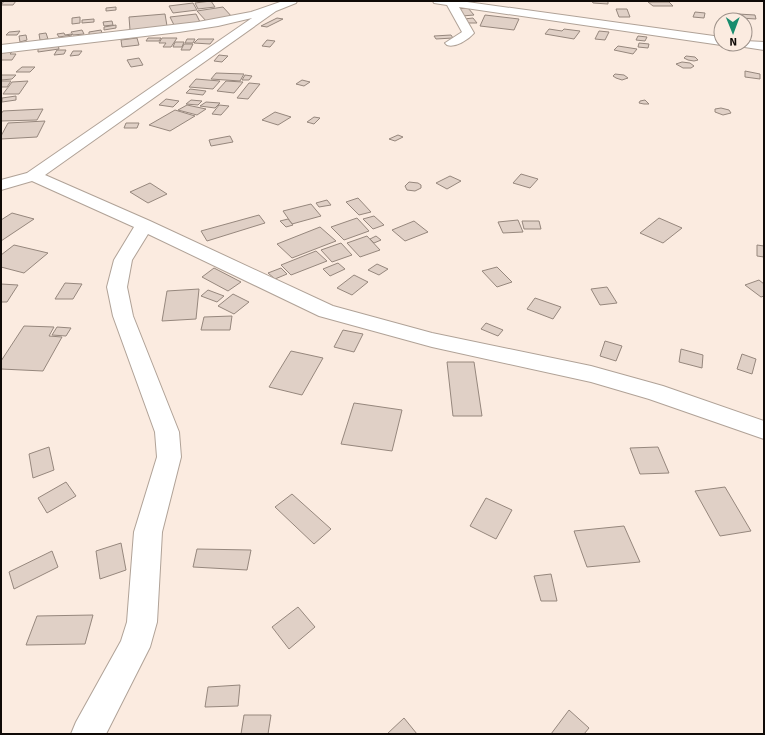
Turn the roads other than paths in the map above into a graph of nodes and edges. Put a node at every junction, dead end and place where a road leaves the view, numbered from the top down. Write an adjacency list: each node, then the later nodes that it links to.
1 (292, 1): 6 (street)
2 (438, 1): 4 (street)
3 (523, 2): 5 (street)
4 (451, 3): 5 (street); 8 (street)
5 (485, 8): 7 (street)
6 (271, 10): 11 (street); 12 (street)
7 (713, 40)
8 (450, 43)
9 (753, 45): 10 (street)
10 (764, 46)
11 (1, 49)
12 (33, 176): 13 (street); 14 (street)
13 (1, 185)
14 (144, 225): 15 (street); 16 (street)
15 (764, 430)
16 (88, 734)

